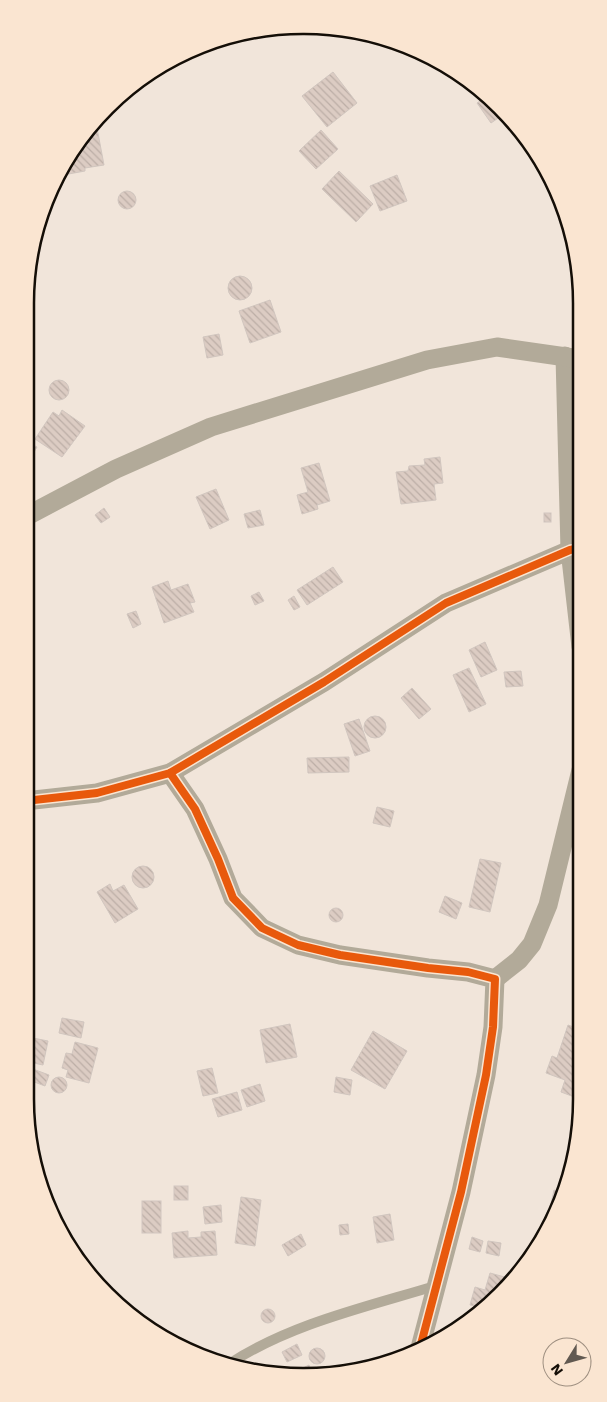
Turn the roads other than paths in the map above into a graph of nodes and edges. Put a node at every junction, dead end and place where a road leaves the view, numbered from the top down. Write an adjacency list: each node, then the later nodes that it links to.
1 (573, 358): 2 (street)
2 (34, 512)
3 (573, 550): 4 (street)
4 (170, 773): 5 (street); 7 (street)
5 (34, 800)
6 (573, 803): 7 (street)
7 (495, 979): 8 (street)
8 (435, 1286): 9 (street); 10 (lane)
9 (422, 1341)
10 (236, 1359)

